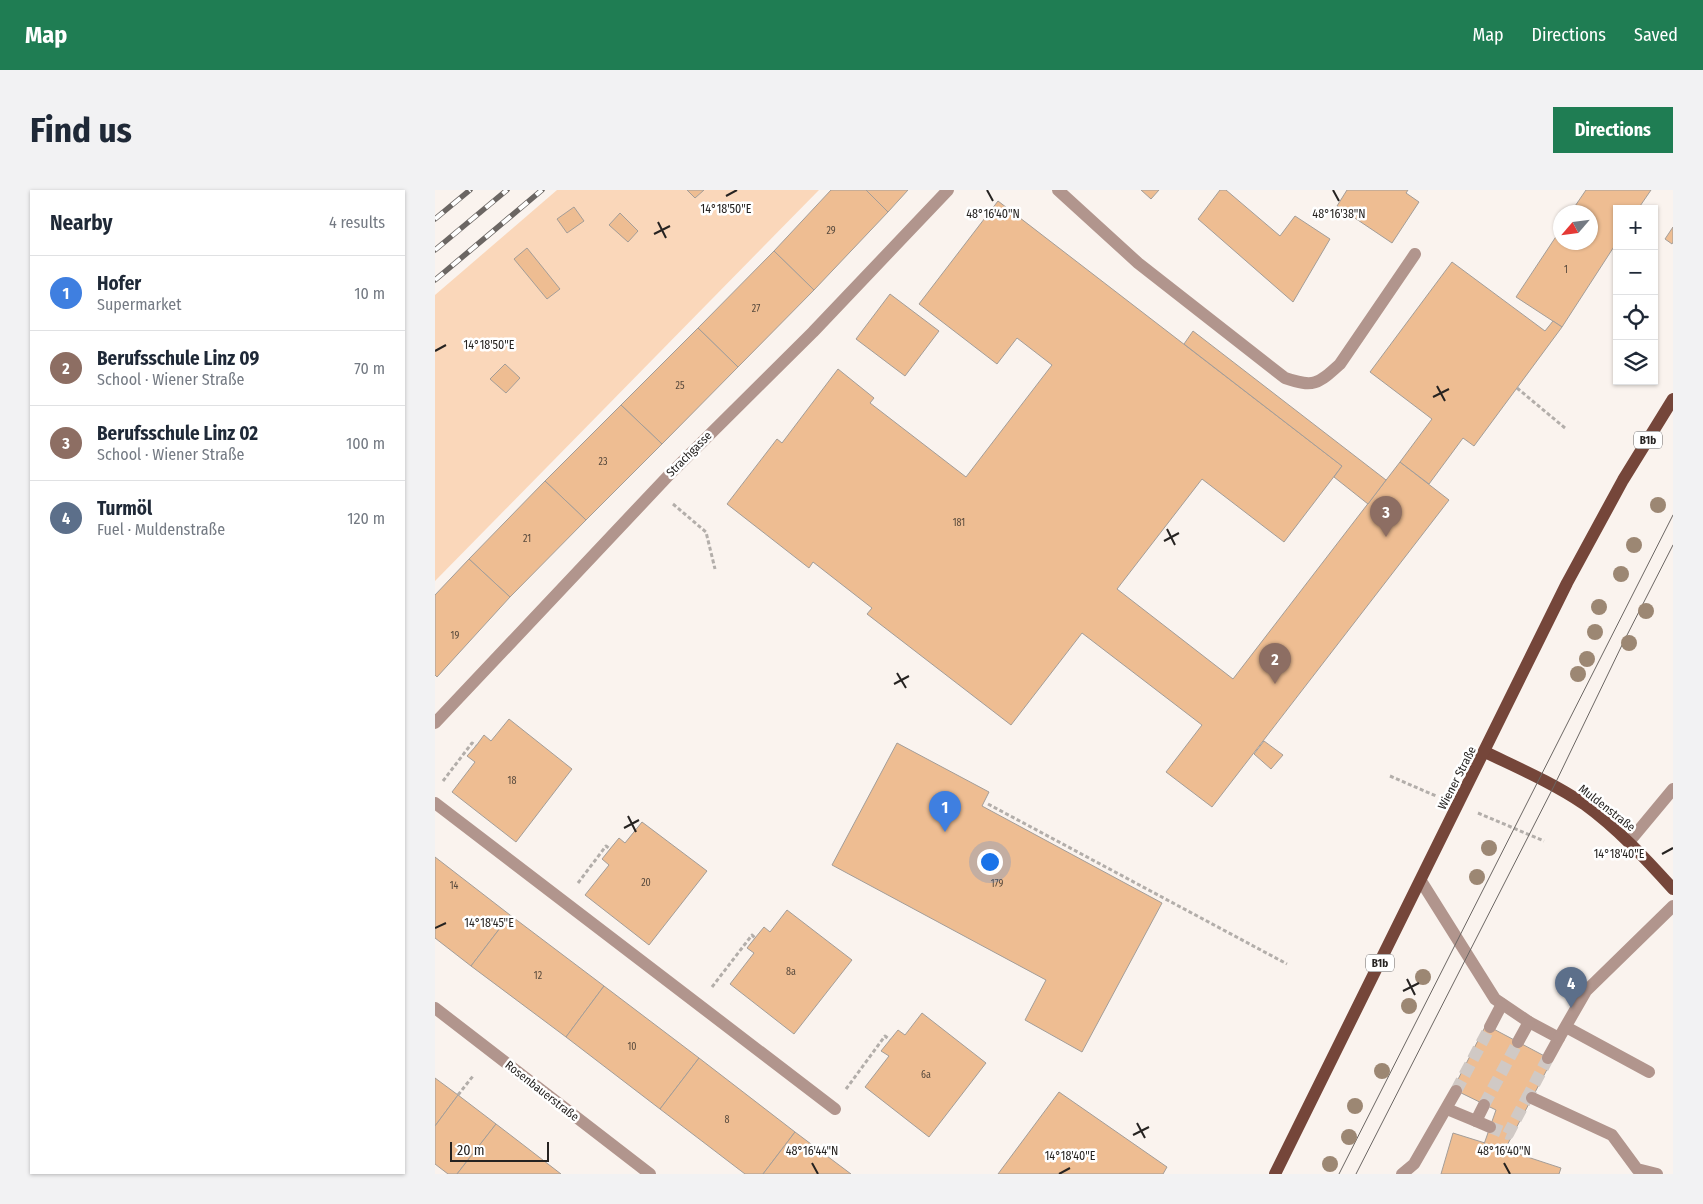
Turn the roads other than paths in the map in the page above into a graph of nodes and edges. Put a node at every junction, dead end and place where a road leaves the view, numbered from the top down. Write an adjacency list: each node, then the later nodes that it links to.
1 (948, 190): 5 (street, Strachgasse)
2 (1059, 190): 3 (street)
3 (1415, 254)
4 (1673, 399): 6 (main road, Wiener Straße / B1b)
5 (435, 722)
6 (1485, 752): 9 (main road, Muldenstraße); 10 (main road, Wiener Straße / B1b)
7 (1673, 789): 9 (street)
8 (435, 803): 24 (street)
9 (1629, 842): 11 (main road, Muldenstraße)
10 (1421, 881): 13 (street); 31 (main road, Wiener Straße / B1b)
11 (1673, 889)
12 (1673, 906): 17 (street)
13 (1498, 1002): 15 (street); 16 (street)
14 (435, 1008): 28 (street, Rosenbauerstraße)
15 (1529, 1022): 17 (street); 18 (street)
16 (1490, 1028)
17 (1562, 1032): 19 (street); 20 (street)
18 (1518, 1042)
19 (1548, 1058)
20 (1649, 1072)
21 (1456, 1091): 25 (street)
22 (1532, 1098): 29 (street)
23 (1485, 1105): 26 (street)
24 (834, 1108)
25 (1447, 1109): 26 (street); 32 (street)
26 (1476, 1121): 27 (street)
27 (1490, 1127)
28 (635, 1169): 30 (street, Rosenbauerstraße)
29 (1636, 1171): 33 (street)
30 (650, 1174)
31 (1275, 1174)
32 (1402, 1174)
33 (1657, 1174)

